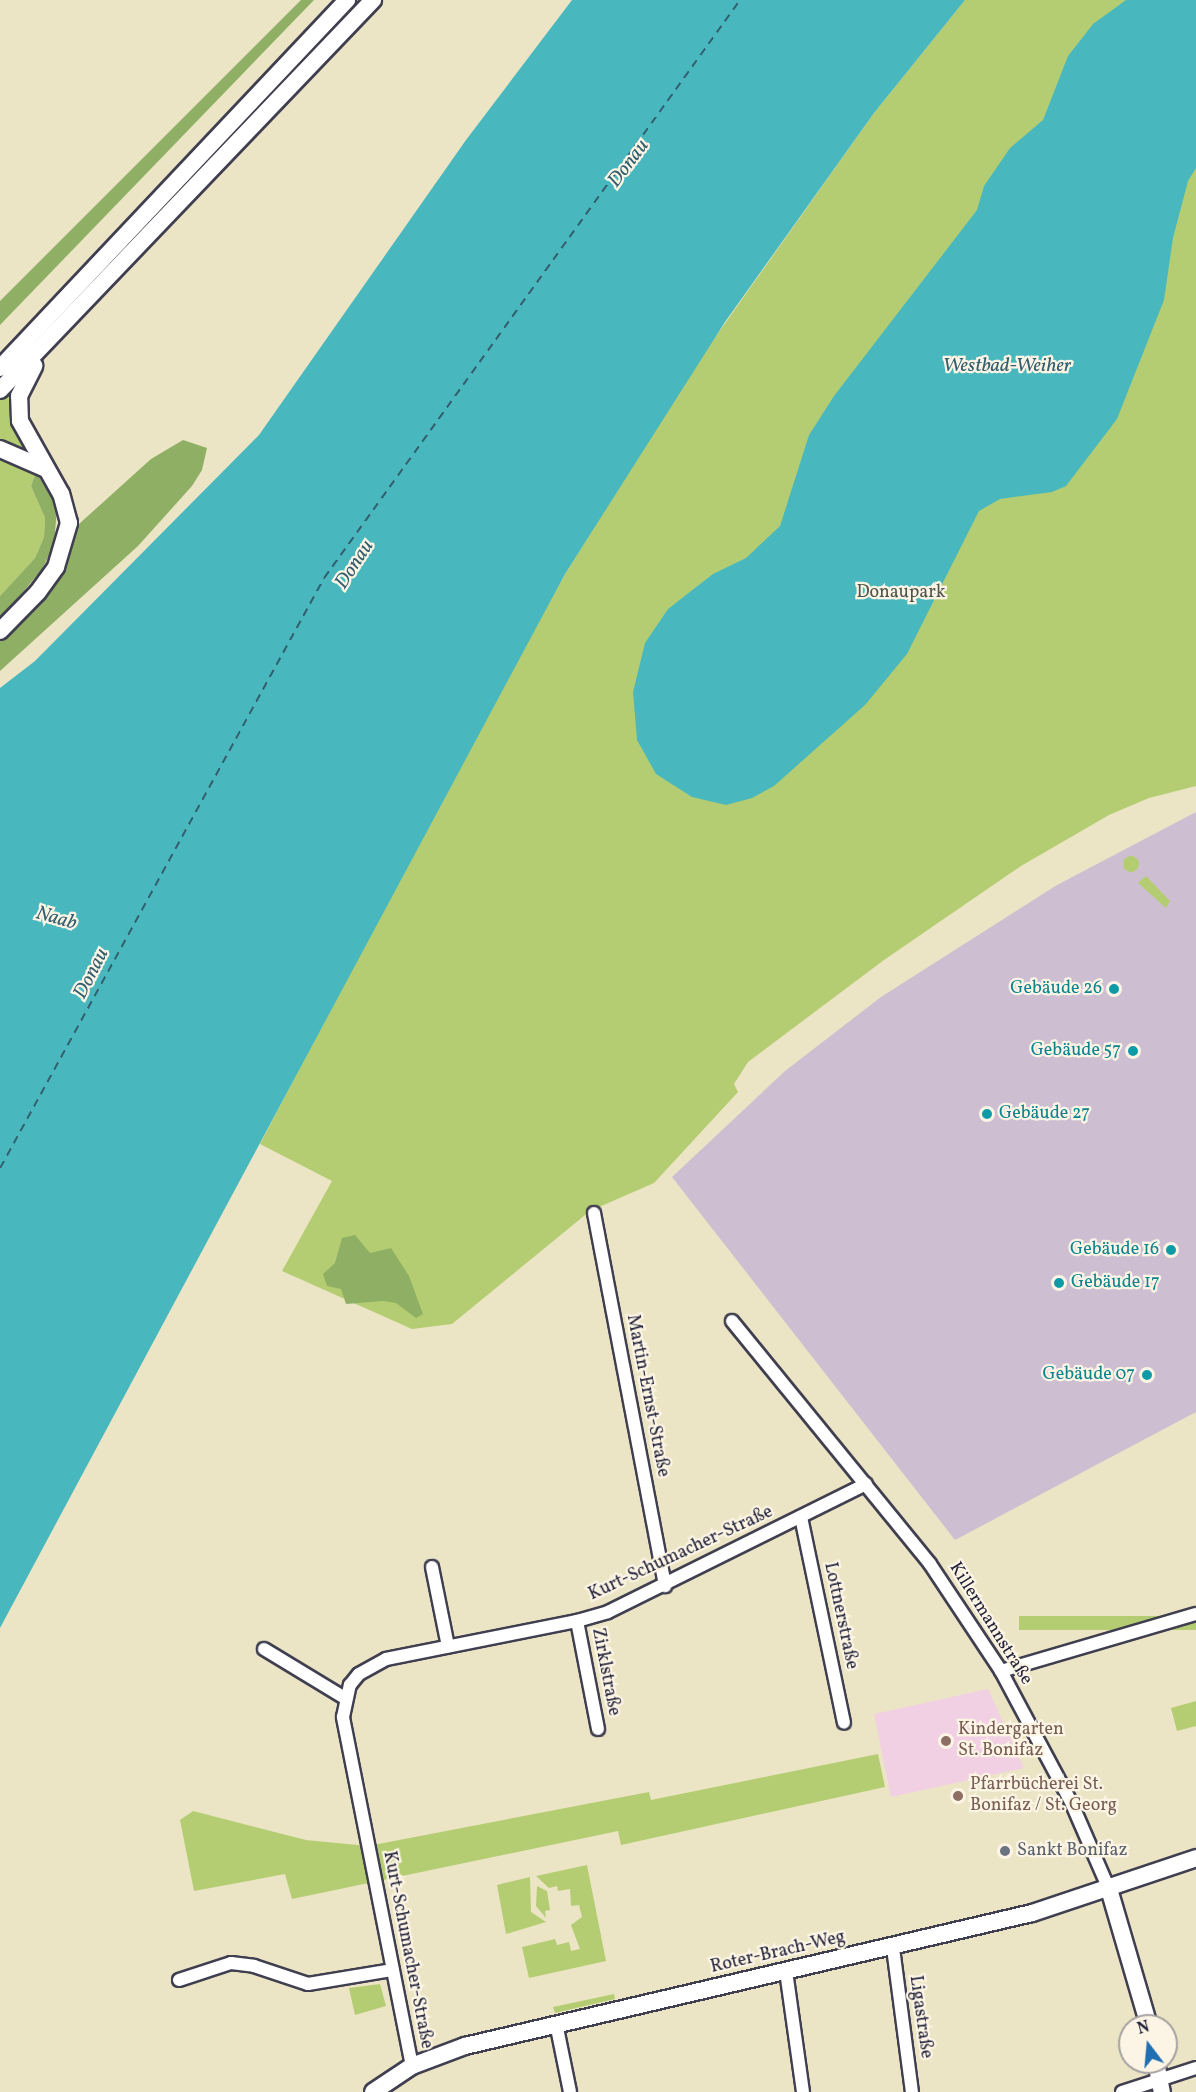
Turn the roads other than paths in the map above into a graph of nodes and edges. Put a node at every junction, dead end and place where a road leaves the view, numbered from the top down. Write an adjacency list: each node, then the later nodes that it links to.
1 (347, 0): 4 (main road)
2 (373, 0): 3 (main road)
3 (88, 301): 7 (main road); 9 (main road)
4 (27, 341): 5 (main road); 6 (main road)
5 (0, 355)
6 (0, 368)
7 (0, 390)
8 (0, 449): 9 (main road)
9 (45, 468): 10 (main road)
10 (0, 631)
11 (594, 1213): 16 (street, Martin-Ernst-Straße)
12 (732, 1321): 13 (street, Killermannstraße)
13 (866, 1484): 14 (street, Kurt-Schumacher-Straße); 21 (street, Killermannstraße)
14 (801, 1517): 16 (street, Kurt-Schumacher-Straße); 23 (street, Lottnerstraße)
15 (432, 1567): 19 (street)
16 (665, 1586): 18 (street, Kurt-Schumacher-Straße)
17 (1196, 1614): 21 (street)
18 (577, 1621): 19 (street, Kurt-Schumacher-Straße); 24 (street, Zirklstraße)
19 (448, 1646): 22 (street, Kurt-Schumacher-Straße)
20 (264, 1649): 22 (street)
21 (1001, 1671): 26 (street, Killermannstraße)
22 (345, 1698): 28 (street, Kurt-Schumacher-Straße)
23 (844, 1723)
24 (598, 1730)
25 (1196, 1858): 26 (main road, Roter-Brach-Weg)
26 (1109, 1889): 27 (main road, Roter-Brach-Weg); 31 (main road, Killermannstraße)
27 (893, 1947): 29 (main road, Roter-Brach-Weg); 39 (street, Ligastraße)
28 (393, 1970): 30 (street); 33 (street, Kurt-Schumacher-Straße)
29 (786, 1971): 32 (main road, Roter-Brach-Weg); 38 (street)
30 (179, 1980)
31 (1145, 2014)
32 (556, 2023): 33 (main road, Roter-Brach-Weg); 37 (street)
33 (412, 2067): 36 (main road, Roter-Brach-Weg)
34 (1196, 2068): 35 (street)
35 (1160, 2086): 40 (street)
36 (373, 2092)
37 (570, 2092)
38 (802, 2092)
39 (912, 2092)
40 (1122, 2092)

